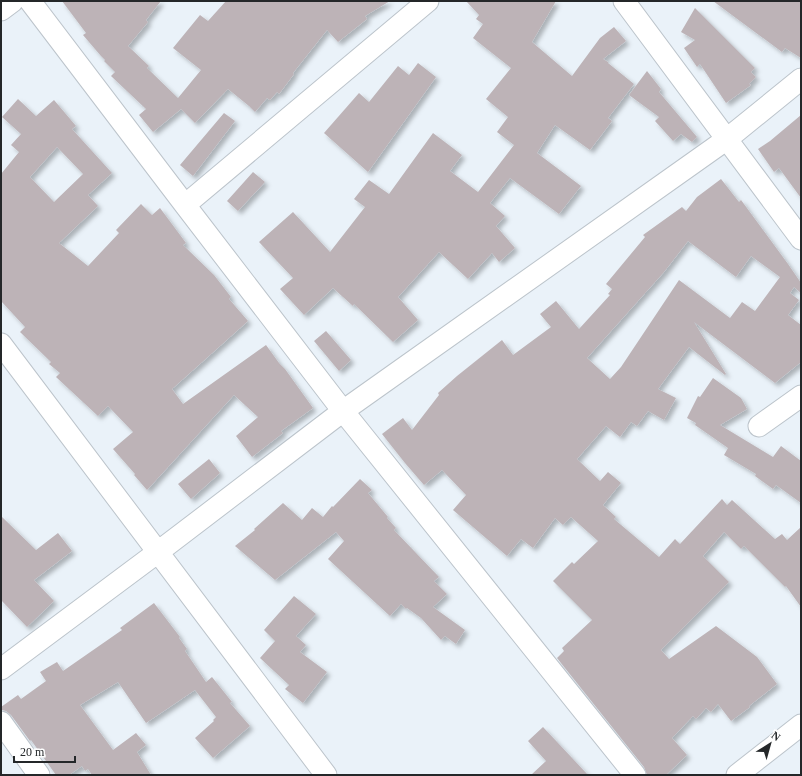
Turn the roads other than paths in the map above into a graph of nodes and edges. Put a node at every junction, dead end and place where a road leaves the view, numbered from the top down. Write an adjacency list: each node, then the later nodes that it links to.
1 (13, 1): 5 (street)
2 (30, 1): 8 (street)
3 (428, 1): 8 (street)
4 (624, 1): 7 (street)
5 (1, 10)
6 (801, 79): 7 (street)
7 (727, 139): 9 (street); 12 (street)
8 (185, 205): 12 (street)
9 (801, 239)
10 (1, 344): 14 (street)
11 (801, 396): 13 (street)
12 (343, 411): 14 (street); 20 (street)
13 (759, 426)
14 (158, 552): 15 (street); 19 (street)
15 (1, 669)
16 (1, 722): 18 (street)
17 (801, 726): 21 (street)
18 (39, 775)
19 (326, 775)
20 (635, 775)
21 (737, 775)

